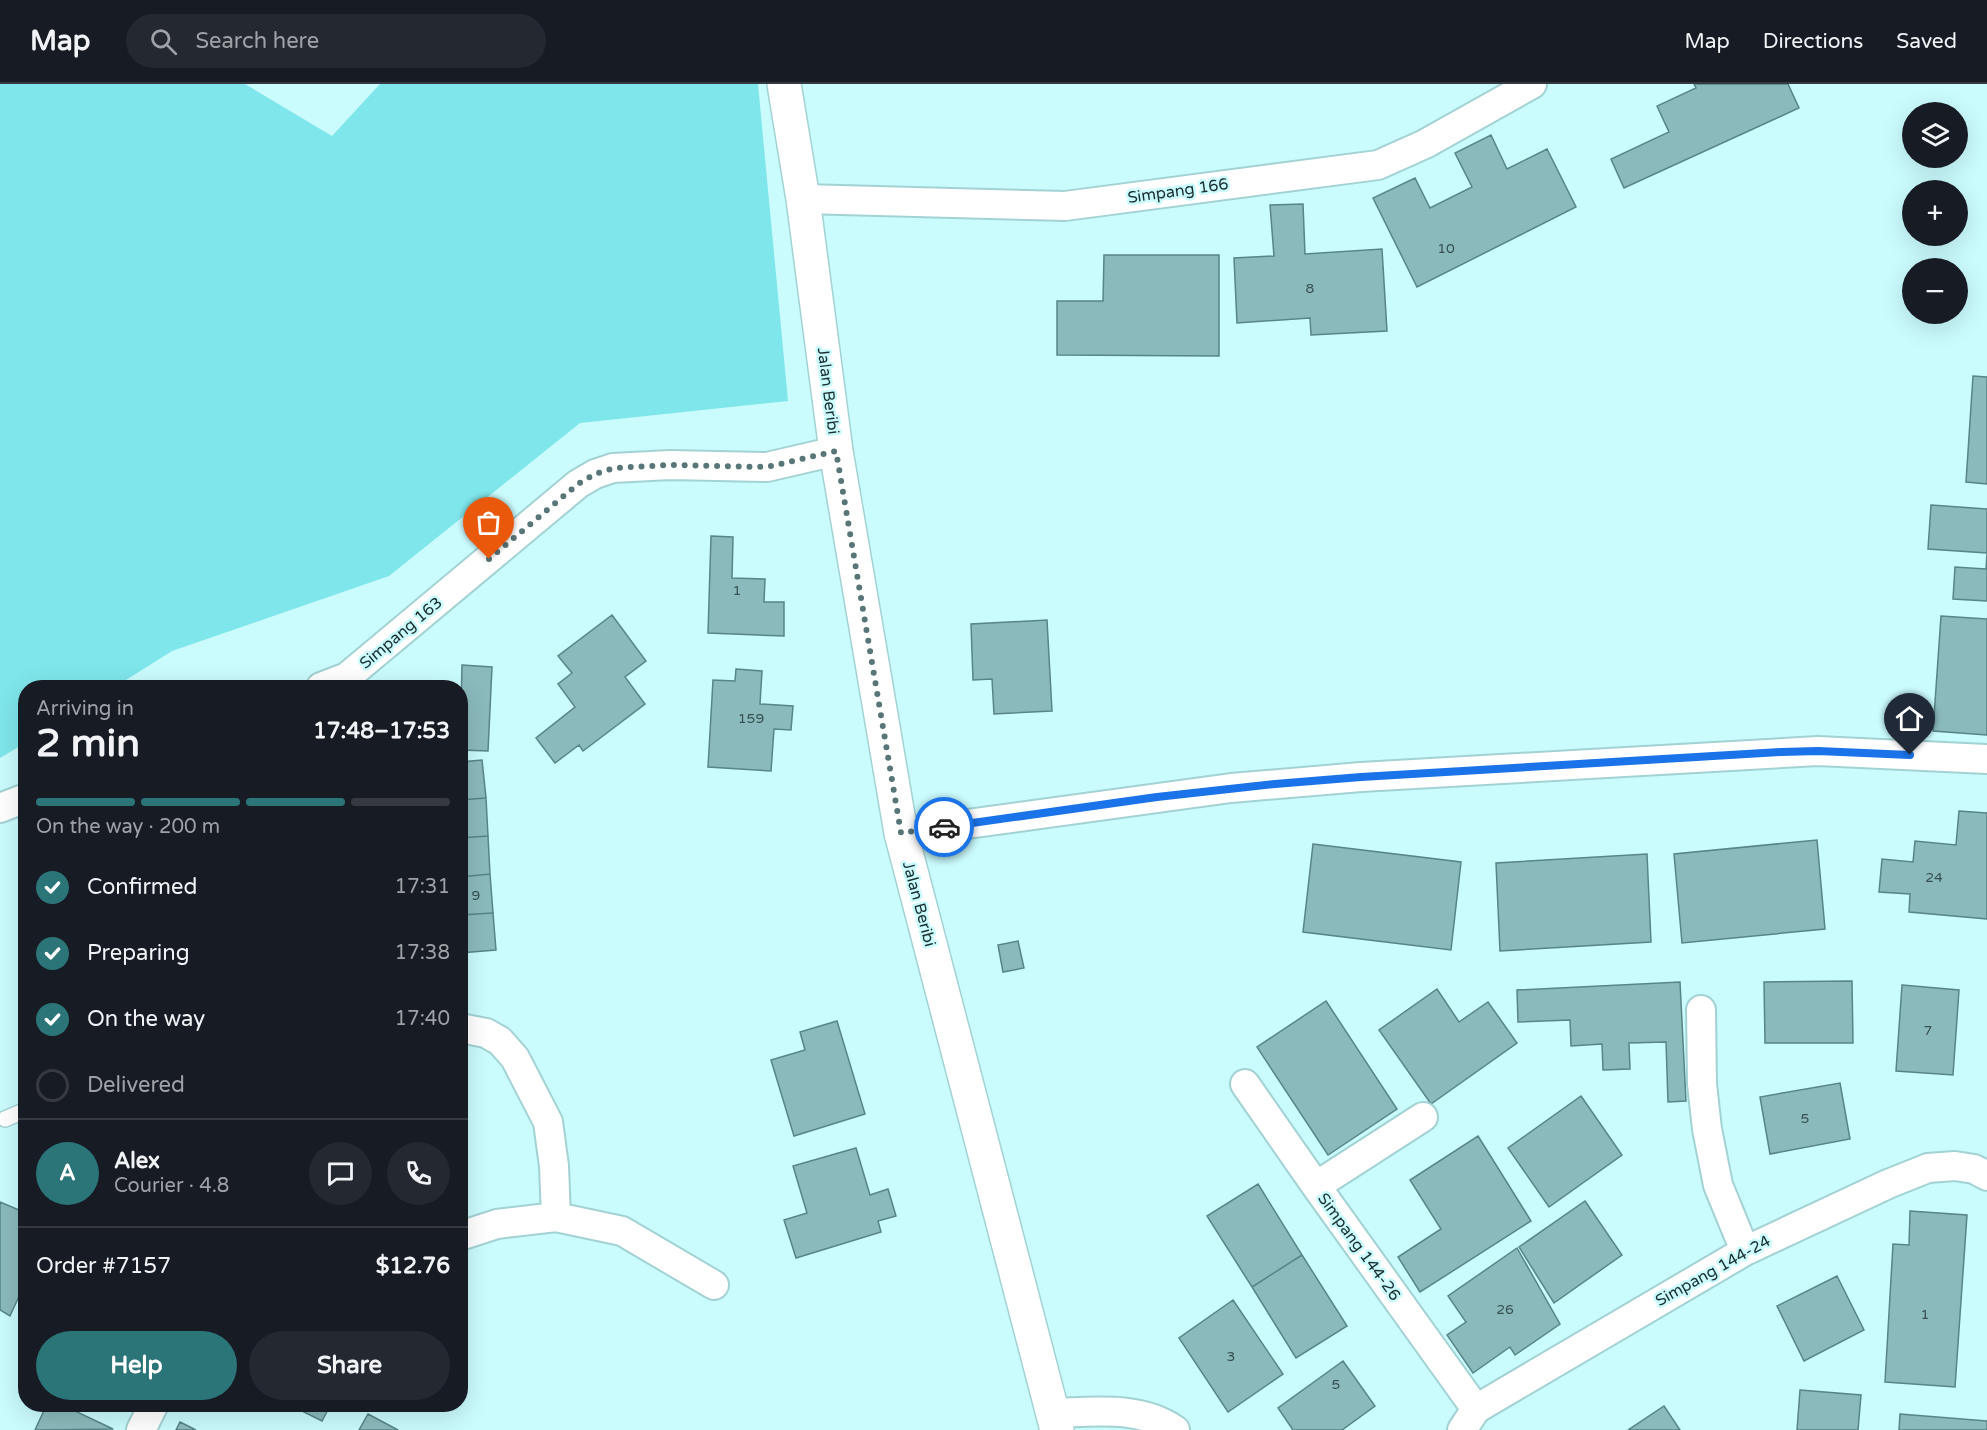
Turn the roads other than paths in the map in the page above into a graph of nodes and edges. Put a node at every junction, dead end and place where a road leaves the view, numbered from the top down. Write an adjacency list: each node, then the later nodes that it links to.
1 (784, 84): 3 (main road, Jalan Beribi)
2 (1532, 84): 3 (street, Simpang 166)
3 (803, 199): 4 (main road, Jalan Beribi)
4 (836, 451): 5 (street, Simpang 163); 9 (main road, Jalan Beribi)
5 (349, 680)
6 (1987, 759): 9 (street)
7 (18, 801): 8 (street)
8 (0, 808)
9 (901, 833): 24 (main road, Jalan Beribi)
10 (1701, 1010): 20 (street)
11 (468, 1030): 18 (street)
12 (1245, 1084): 17 (street, Simpang 144-26)
13 (18, 1113): 15 (lane)
14 (1423, 1117): 17 (street)
15 (5, 1119)
16 (1987, 1176): 20 (street, Simpang 144-24)
17 (1316, 1186): 23 (street, Simpang 144-26)
18 (556, 1217): 19 (street); 21 (street)
19 (468, 1233)
20 (1745, 1251): 23 (street, Simpang 144-24)
21 (714, 1286)
22 (150, 1412): 25 (street)
23 (1469, 1420)
24 (1055, 1422): 26 (street)
25 (141, 1430)
26 (1175, 1430)

